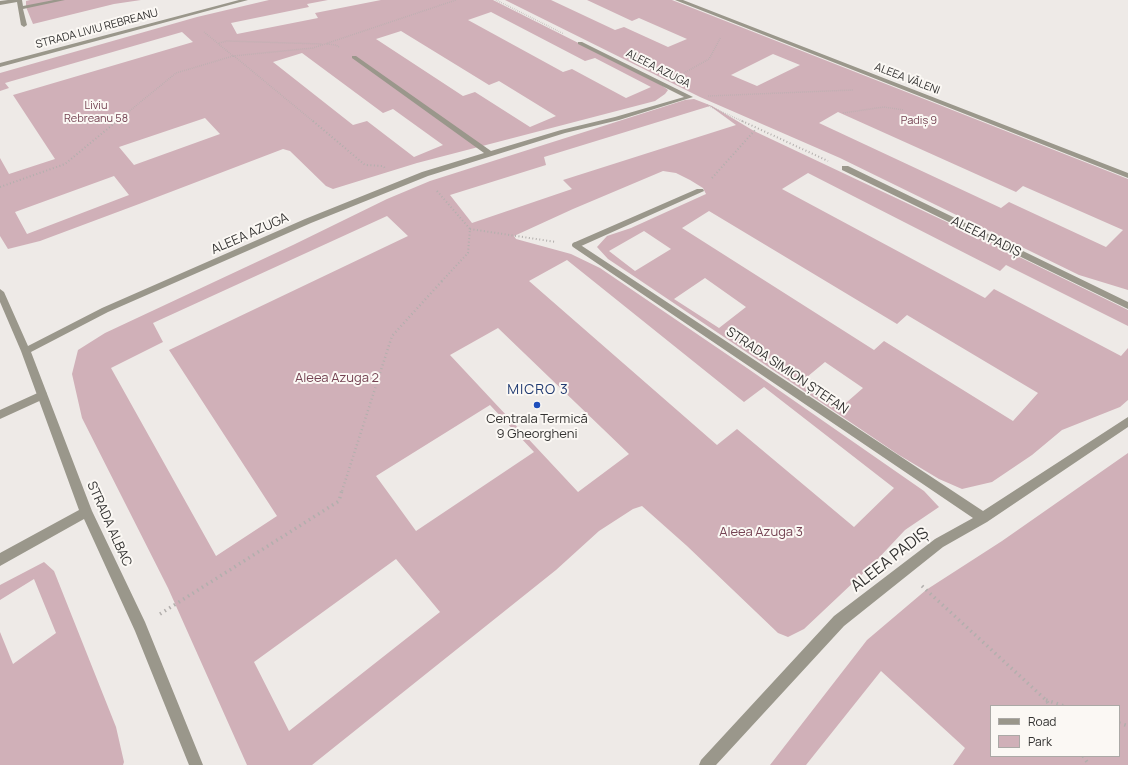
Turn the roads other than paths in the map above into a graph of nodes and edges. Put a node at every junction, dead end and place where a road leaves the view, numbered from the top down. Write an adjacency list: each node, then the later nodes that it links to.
1 (18, 0): 5 (street); 6 (street)
2 (62, 0): 6 (street)
3 (245, 0): 10 (street, STRADA LIVIU REBREANU)
4 (678, 0): 13 (street, ALEEA VĂLENI)
5 (0, 3)
6 (20, 8): 7 (street)
7 (24, 25)
8 (580, 43): 11 (street, ALEEA AZUGA)
9 (354, 57): 11 (street)
10 (0, 65)
11 (490, 154): 17 (street, ALEEA AZUGA)
12 (845, 168): 16 (street, ALEEA PADIȘ)
13 (1128, 176)
14 (700, 191): 22 (street, STRADA SIMION ȘTEFAN)
15 (0, 292): 17 (street, STRADA ALBAC)
16 (1128, 306)
17 (26, 351): 18 (street, STRADA ALBAC)
18 (42, 395): 19 (street); 21 (street, STRADA ALBAC)
19 (0, 415)
20 (1128, 421): 22 (street, ALEEA PADIȘ)
21 (86, 512): 23 (street); 24 (street, STRADA ALBAC)
22 (983, 518): 25 (street, ALEEA PADIȘ)
23 (0, 560)
24 (196, 765)
25 (706, 765)

